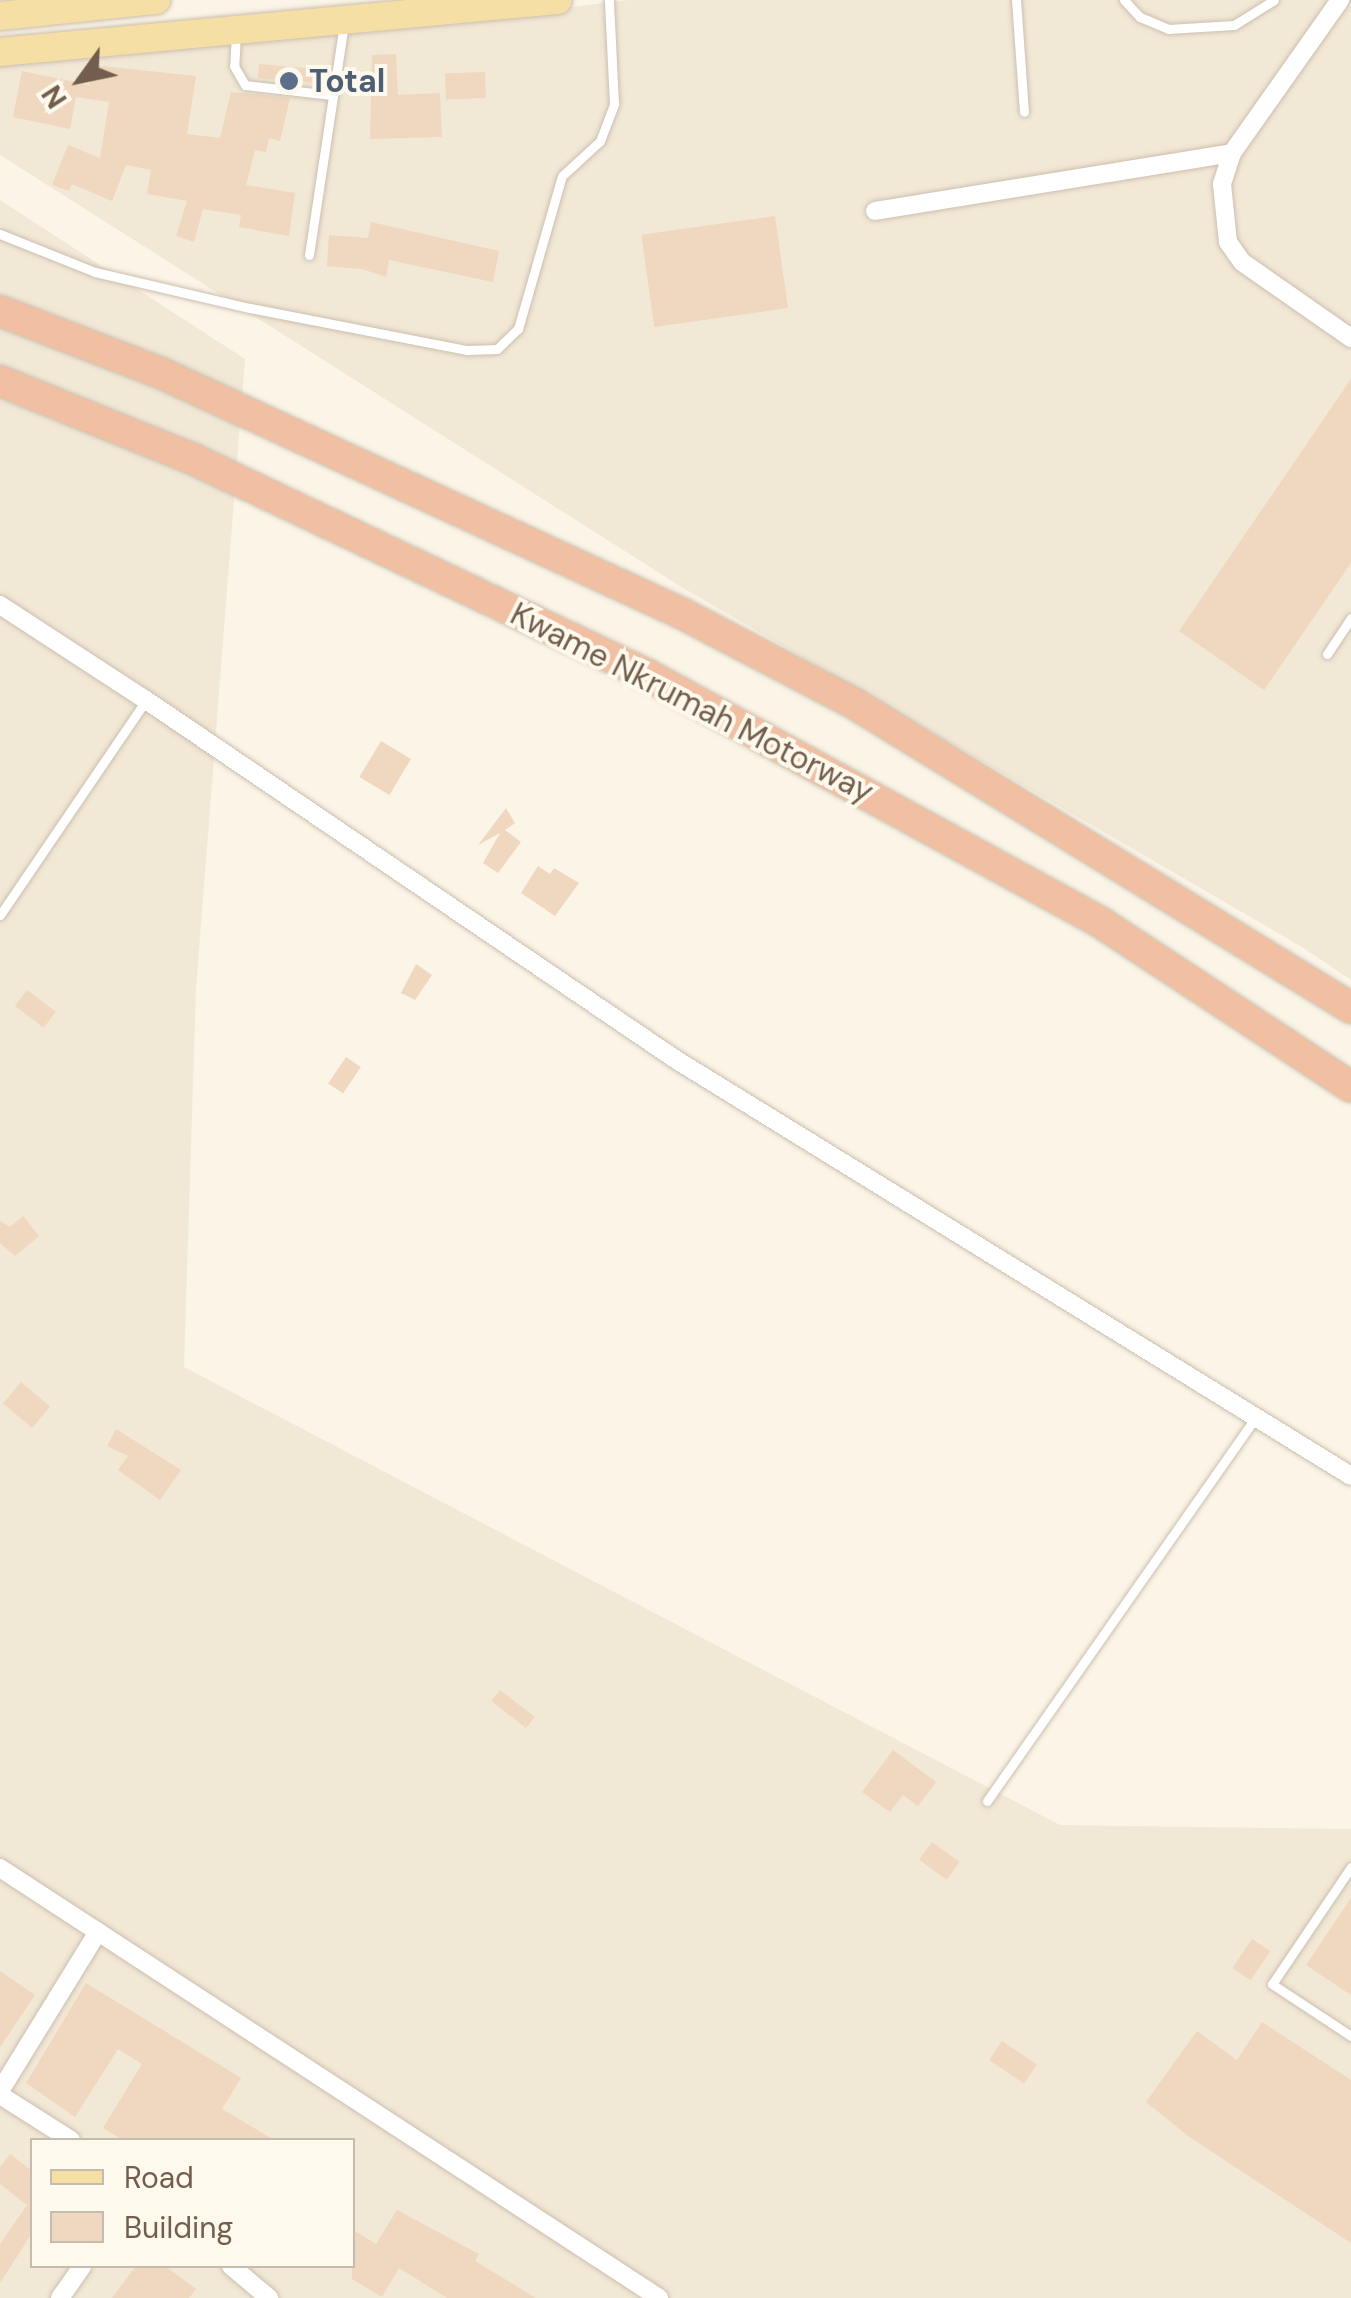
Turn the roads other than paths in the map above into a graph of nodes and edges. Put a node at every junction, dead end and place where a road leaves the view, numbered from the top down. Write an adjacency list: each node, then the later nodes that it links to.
1 (156, 0): 8 (main road)
2 (558, 0): 9 (main road)
3 (610, 0): 16 (lane)
4 (1016, 0): 13 (lane)
5 (1124, 0): 6 (lane)
6 (1274, 0)
7 (1340, 0): 14 (street)
8 (17, 10)
9 (344, 20): 10 (main road); 12 (lane)
10 (236, 31): 11 (main road); 12 (lane)
11 (0, 52)
12 (331, 95): 17 (lane)
13 (1024, 112)
14 (1232, 153): 15 (street); 19 (street)
15 (875, 211)
16 (0, 234)
17 (309, 256)
18 (0, 310): 26 (highway)
19 (1348, 328)
20 (0, 382): 27 (highway, Kwame Nkrumah Motorway)
21 (0, 605): 24 (street)
22 (1351, 618): 23 (lane)
23 (1327, 654)
24 (146, 700): 25 (lane); 28 (street)
25 (0, 915)
26 (1351, 1008)
27 (1351, 1087)
28 (1257, 1416): 29 (street); 30 (lane)
29 (1351, 1476)
30 (986, 1801)
31 (1351, 1867): 34 (lane)
32 (0, 1868): 33 (street)
33 (98, 1932): 35 (street); 41 (street)
34 (1351, 2036)
35 (0, 2093): 36 (street)
36 (68, 2138)
37 (81, 2268): 39 (street)
38 (234, 2268): 40 (street)
39 (60, 2298)
40 (268, 2298)
41 (659, 2298)

